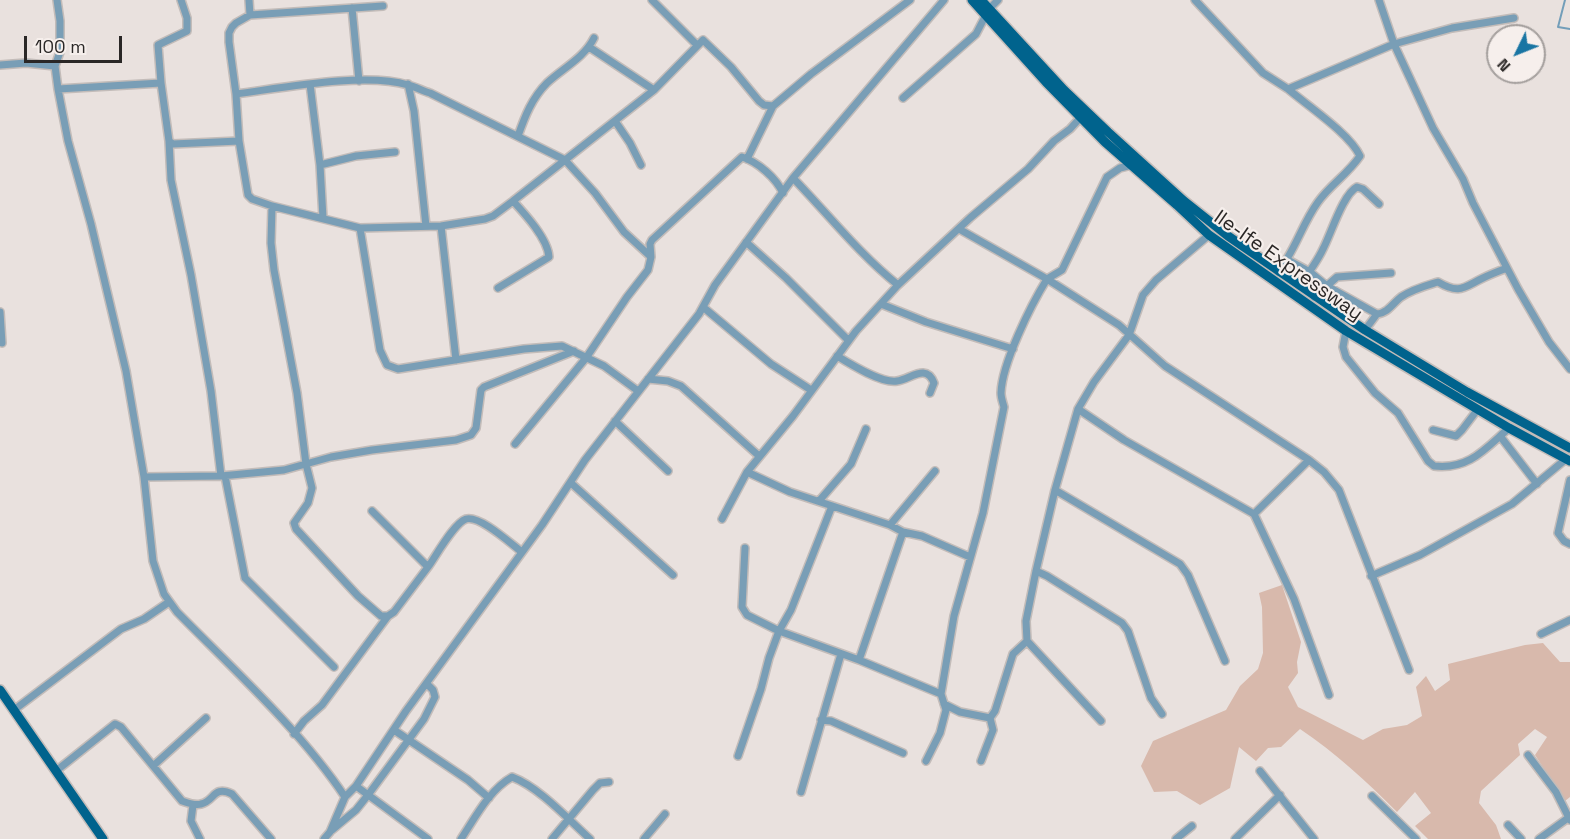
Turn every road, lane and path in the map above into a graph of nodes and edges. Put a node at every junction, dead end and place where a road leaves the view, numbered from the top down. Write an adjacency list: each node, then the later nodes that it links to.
1 (57, 0): 22 (street)
2 (181, 0): 24 (street)
3 (249, 0): 15 (street)
4 (652, 0): 19 (street)
5 (910, 0): 32 (street)
6 (944, 0): 45 (street)
7 (972, 0): 14 (main road, Ile-Ife Expressway)
8 (981, 0): 14 (main road, Ile-Ife Expressway)
9 (998, 0): 14 (street)
10 (1195, 0): 28 (street)
11 (1379, 0): 18 (street)
12 (383, 6): 13 (street)
13 (352, 8): 15 (street); 23 (street)
14 (988, 11): 31 (street); 33 (main road, Ile-Ife Expressway); 38 (main road, Ile-Ife Expressway)
15 (250, 15): 30 (street)
16 (1514, 18): 18 (street)
17 (594, 38): 20 (street)
18 (1394, 44): 28 (street); 59 (street)
19 (697, 45): 29 (street); 32 (street)
20 (589, 47): 29 (street); 35 (street)
21 (0, 64): 22 (street)
22 (55, 66): 27 (street)
23 (359, 81): 25 (street); 26 (street)
24 (161, 83): 27 (street); 36 (street)
25 (310, 84): 30 (street); 42 (street)
26 (408, 84): 35 (street); 51 (street)
27 (58, 89): 105 (street)
28 (1288, 89): 58 (street)
29 (654, 90): 34 (street)
30 (236, 94): 37 (street)
31 (903, 98)
32 (773, 106): 40 (street)
33 (1081, 117): 38 (main road, Ile-Ife Expressway); 54 (street)
34 (615, 121): 41 (street); 43 (street)
35 (518, 136): 41 (street)
36 (169, 141): 37 (street); 104 (street)
37 (239, 141): 49 (street)
38 (1117, 146): 44 (main road, Ile-Ife Expressway); 60 (main road, Ile-Ife Expressway)
39 (395, 152): 42 (street)
40 (747, 159): 46 (street); 57 (street)
41 (566, 160): 47 (street); 57 (street)
42 (320, 165): 50 (street)
43 (641, 165)
44 (1132, 165): 55 (main road, Ile-Ife Expressway); 63 (street)
45 (793, 178): 46 (street); 64 (street)
46 (783, 194): 56 (street)
47 (513, 201): 52 (street); 67 (street)
48 (1379, 204): 61 (street)
49 (272, 207): 50 (street); 100 (street)
50 (323, 218): 53 (street)
51 (426, 226): 52 (street); 53 (street)
52 (441, 226): 82 (street)
53 (360, 228): 82 (street)
54 (959, 229): 63 (street); 64 (street)
55 (1209, 235): 74 (main road, Ile-Ife Expressway); 75 (street)
56 (746, 242): 70 (street); 76 (street)
57 (651, 257): 81 (street)
58 (1288, 260): 60 (street); 61 (street)
59 (1507, 268): 72 (street); 83 (street)
60 (1278, 272): 65 (main road, Ile-Ife Expressway)
61 (1311, 272): 65 (street); 66 (street)
62 (1391, 273): 66 (street)
63 (1047, 279): 75 (street); 78 (street)
64 (898, 285): 69 (street)
65 (1299, 286): 68 (main road, Ile-Ife Expressway)
66 (1327, 286): 68 (street); 72 (street)
67 (498, 288)
68 (1314, 297): 73 (main road, Ile-Ife Expressway)
69 (881, 303): 76 (street); 78 (street)
70 (703, 307): 84 (street); 85 (street)
71 (0, 312): 77 (street)
72 (1377, 314): 73 (street)
73 (1365, 330): 96 (main road, Ile-Ife Expressway)
74 (1346, 331): 89 (main road, Ile-Ife Expressway); 94 (street)
75 (1129, 335): 88 (street); 98 (street)
76 (848, 340): 80 (street)
77 (2, 343)
78 (1013, 348): 120 (street)
79 (574, 351): 81 (street); 82 (street); 100 (street)
80 (837, 356): 85 (street); 87 (street)
81 (586, 358): 86 (street); 95 (street)
82 (456, 360)
83 (1570, 368)
84 (648, 379): 86 (street); 97 (street)
85 (811, 390): 97 (street)
86 (638, 391): 90 (street)
87 (930, 393)
88 (1078, 409): 109 (street); 113 (street)
89 (1478, 409): 91 (main road, Ile-Ife Expressway); 93 (street)
90 (615, 421): 101 (street); 107 (street)
91 (1509, 428): 94 (street); 99 (main road, Ile-Ife Expressway)
92 (866, 429): 110 (street)
93 (1433, 430)
94 (1500, 436): 108 (street)
95 (515, 444)
96 (1570, 448)
97 (759, 456): 103 (street)
98 (1309, 460): 113 (street); 124 (street)
99 (1568, 460): 108 (street)
100 (306, 464): 104 (street); 126 (street)
101 (668, 471)
102 (935, 471): 115 (street)
103 (747, 472): 110 (street); 114 (street)
104 (223, 476): 105 (street); 134 (street)
105 (144, 477): 125 (street)
106 (1570, 480): 117 (street)
107 (571, 483): 119 (street); 123 (street)
108 (1537, 484): 124 (street)
109 (1054, 490): 122 (street); 133 (street)
110 (819, 501): 111 (street)
111 (832, 506): 115 (street); 128 (street)
112 (372, 511): 121 (street)
113 (1254, 514): 139 (street)
114 (722, 519)
115 (890, 525): 116 (street)
116 (903, 532): 120 (street); 132 (street)
117 (1570, 544)
118 (745, 548): 128 (street)
119 (522, 552): 121 (street); 136 (street)
120 (970, 557): 138 (street)
121 (428, 567): 126 (street)
122 (1036, 572): 130 (street); 142 (street)
123 (673, 575)
124 (1371, 576): 135 (street)
125 (169, 602): 141 (street); 148 (street)
126 (388, 616): 148 (street)
127 (1570, 620): 129 (street)
128 (779, 631): 131 (street); 152 (street)
129 (1541, 634)
130 (1026, 641): 144 (street); 146 (street)
131 (841, 654): 132 (street); 145 (street)
132 (859, 660): 138 (street)
133 (1225, 661)
134 (334, 667)
135 (1409, 670)
136 (427, 684): 147 (street); 149 (street)
137 (0, 690): 141 (main road)
138 (941, 694): 140 (street)
139 (1329, 695)
140 (944, 704): 144 (street); 153 (street)
141 (14, 710): 156 (main road)
142 (1162, 714)
143 (206, 718): 155 (street)
144 (990, 718): 154 (street)
145 (821, 720): 150 (street); 160 (street)
146 (1101, 721)
147 (394, 730): 149 (street); 159 (street)
148 (294, 734): 164 (street)
149 (408, 740): 161 (street); 165 (street)
150 (903, 753)
151 (1528, 755): 169 (street)
152 (738, 756)
153 (926, 761)
154 (981, 761)
155 (153, 766): 156 (street); 166 (street)
156 (56, 771): 173 (main road)
157 (1260, 771): 162 (street)
158 (609, 782): 168 (street)
159 (356, 786): 161 (street); 164 (street)
160 (801, 792)
161 (368, 795): 172 (street); 177 (street)
162 (1280, 795): 183 (street); 184 (street)
163 (1372, 796): 185 (street)
164 (345, 797): 172 (street)
165 (489, 798): 168 (street); 178 (street)
166 (193, 804): 174 (street); 175 (street)
167 (665, 814): 181 (street)
168 (568, 819): 179 (street); 180 (street)
169 (1569, 819): 187 (street)
170 (1508, 825): 186 (street)
171 (1192, 826): 182 (street)
172 (330, 832): 176 (street)
173 (103, 839)
174 (200, 839)
175 (271, 839)
176 (324, 839)
177 (428, 839)
178 (461, 839)
179 (552, 839)
180 (590, 839)
181 (644, 839)
182 (1176, 839)
183 (1235, 839)
184 (1314, 839)
185 (1416, 839)
186 (1521, 839)
187 (1539, 839)

